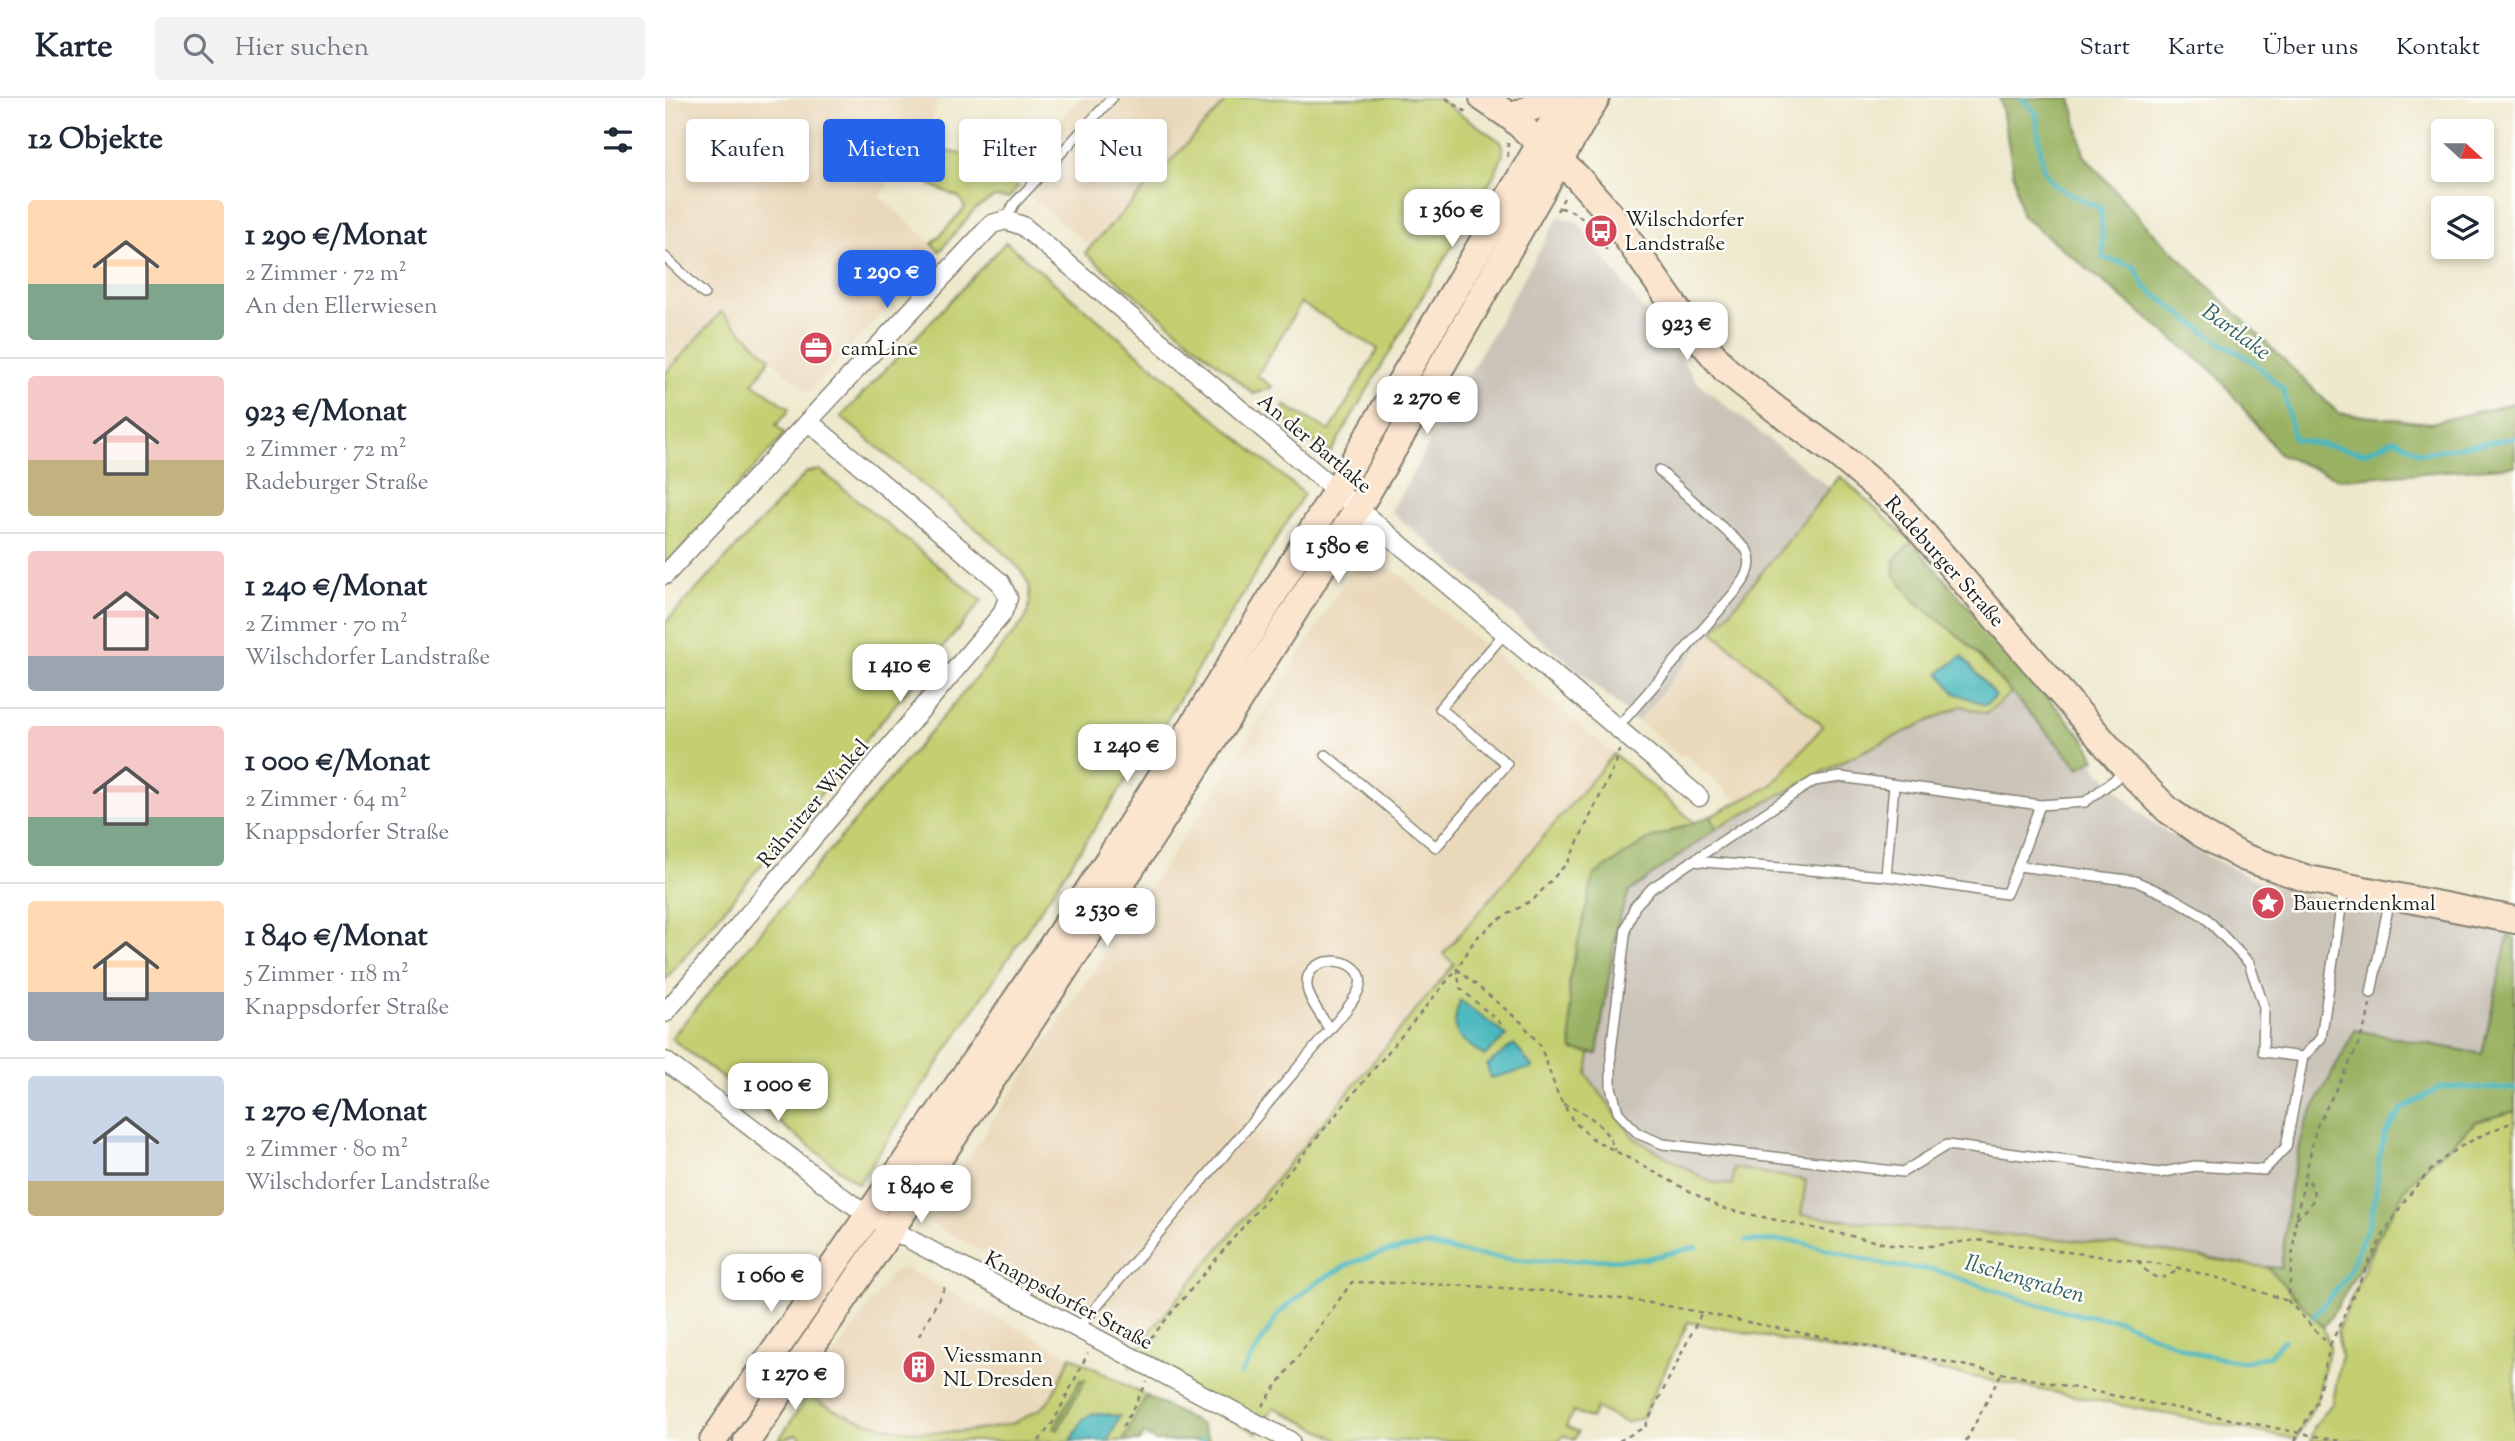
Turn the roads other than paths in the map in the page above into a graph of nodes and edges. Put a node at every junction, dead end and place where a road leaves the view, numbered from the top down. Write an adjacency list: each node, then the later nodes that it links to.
1 (1112, 98): 8 (lane)
2 (1483, 98): 6 (main road, Radeburger Straße)
3 (1553, 98): 6 (main road)
4 (1567, 98): 7 (main road)
5 (1596, 98): 7 (main road)
6 (1511, 117): 7 (main road, Radeburger Straße)
7 (1550, 152): 13 (main road); 14 (main road); 19 (main road, Radeburger Straße)
8 (999, 222): 11 (street); 13 (street, An der Bartlake)
9 (665, 257): 10 (lane)
10 (704, 294)
11 (809, 422): 15 (street); 30 (street, Rähnitzer Winkel)
12 (1659, 470): 17 (lane)
13 (1336, 490): 14 (street, An der Bartlake); 34 (main road)
14 (1358, 508): 16 (street, An der Bartlake); 35 (main road)
15 (665, 575)
16 (1505, 633): 17 (street, An der Bartlake); 18 (lane)
17 (1621, 731): 21 (street, An der Bartlake)
18 (1326, 755)
19 (2127, 769): 22 (lane); 26 (main road, Radeburger Straße)
20 (1894, 785): 22 (lane); 23 (lane); 25 (lane)
21 (1699, 797)
22 (2039, 805): 24 (lane)
23 (1691, 861): 25 (lane); 32 (lane)
24 (2018, 866): 25 (lane); 32 (lane)
25 (1886, 876)
26 (2344, 887): 27 (main road, Radeburger Straße); 32 (lane)
27 (2390, 896): 28 (main road, Radeburger Straße); 29 (lane)
28 (2515, 920)
29 (2371, 993)
30 (665, 1013)
31 (1329, 1029): 31 (lane); 36 (lane)
32 (2303, 1058)
33 (665, 1061): 34 (street, Knappsdorfer Straße)
34 (869, 1216): 35 (street, Knappsdorfer Straße); 37 (main road)
35 (892, 1230): 36 (street, Knappsdorfer Straße); 38 (main road)
36 (1077, 1329): 39 (street, Knappsdorfer Straße)
37 (713, 1441)
38 (747, 1441)
39 (1290, 1441)

